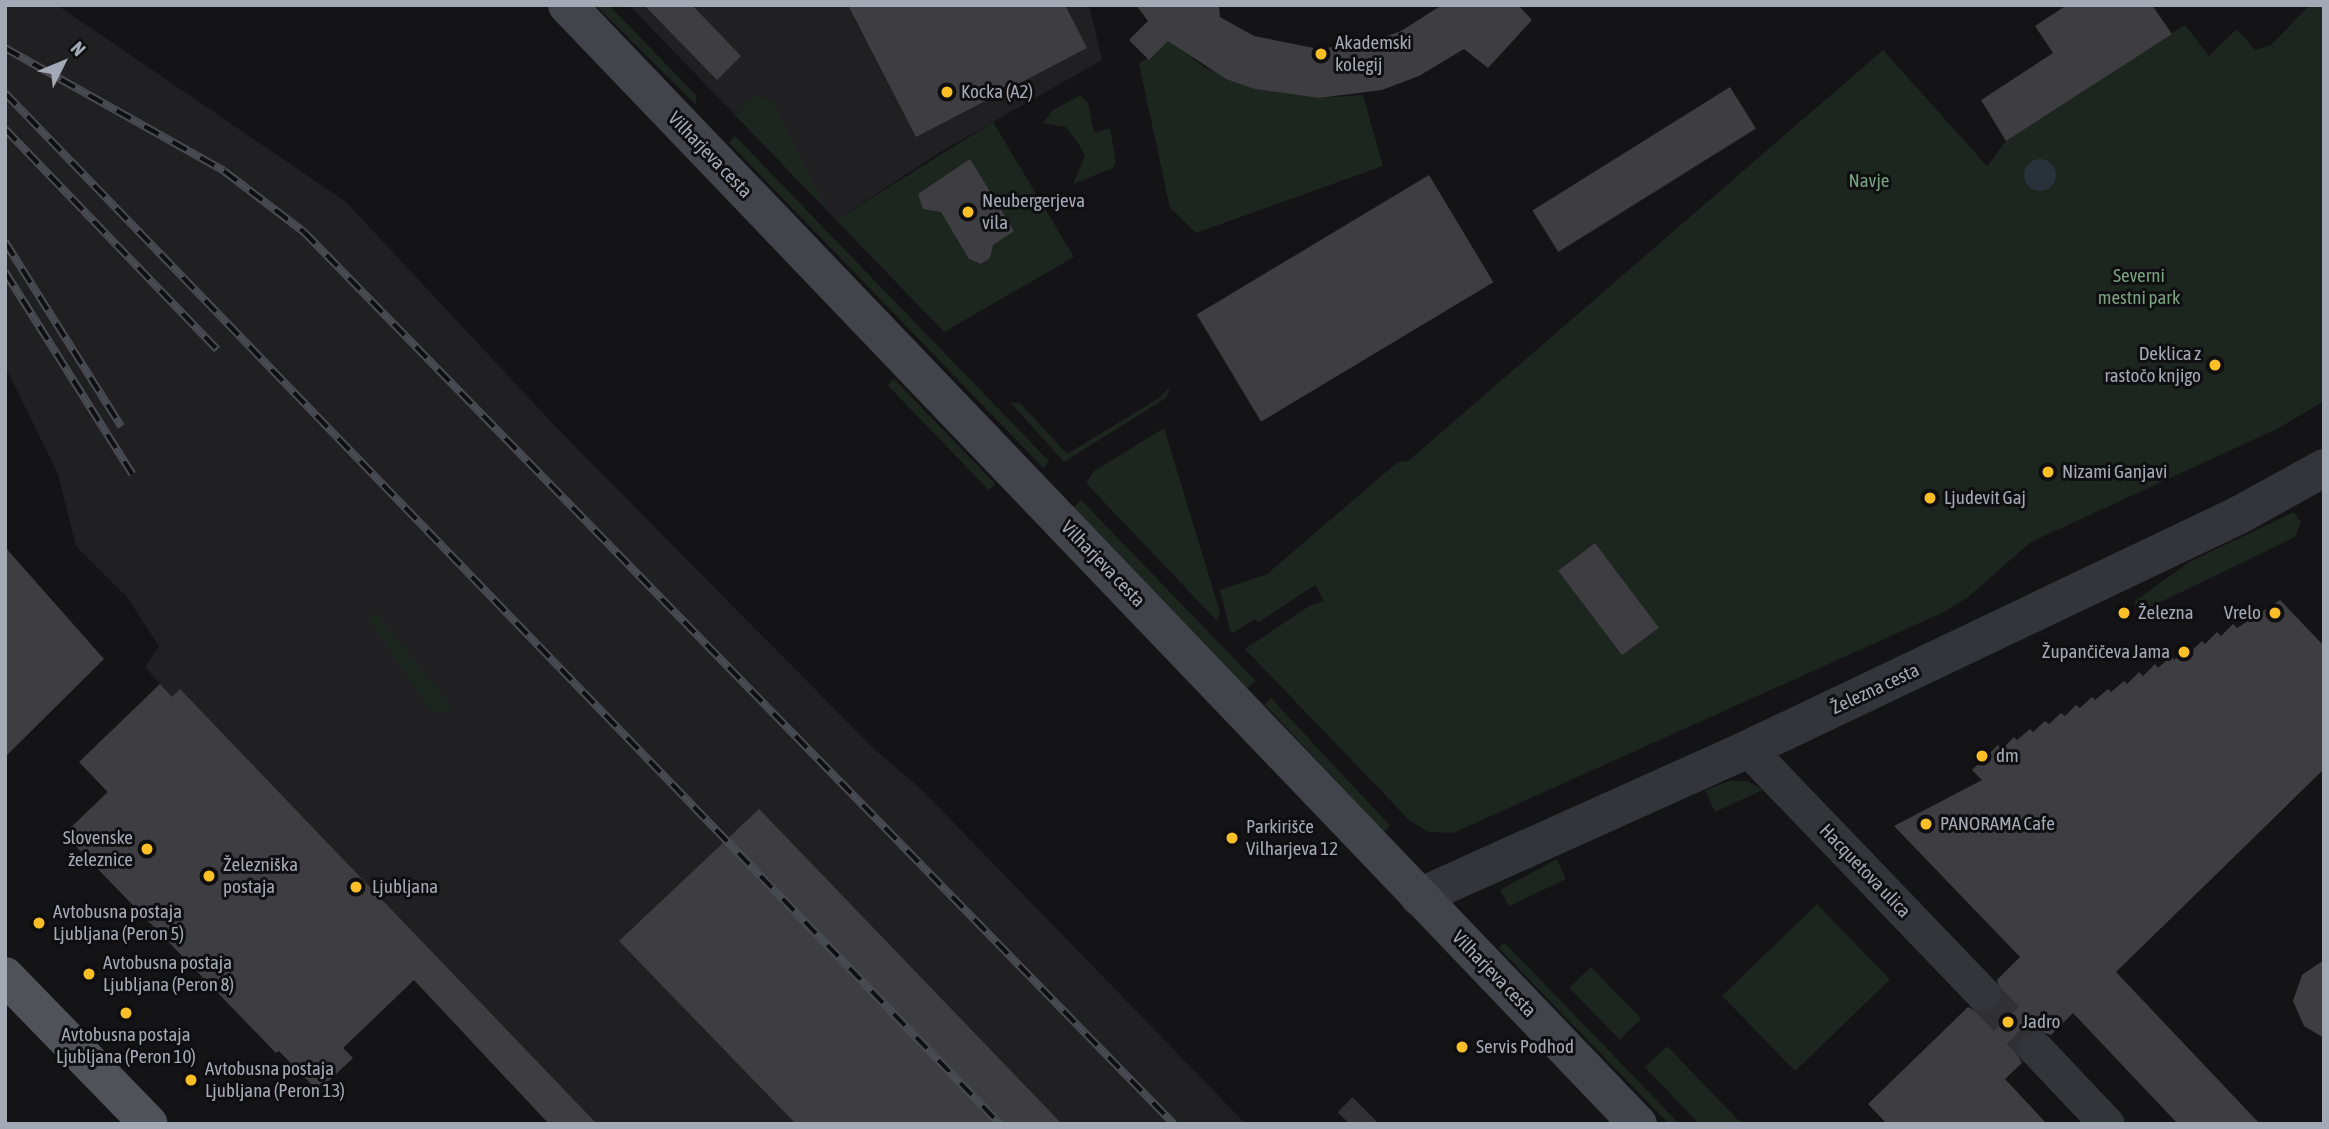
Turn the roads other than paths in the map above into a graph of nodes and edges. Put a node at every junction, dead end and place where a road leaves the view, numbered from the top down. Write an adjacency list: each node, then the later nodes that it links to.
1 (567, 5): 4 (main road, Vilharjeva cesta)
2 (2324, 467): 3 (street, Železna cesta)
3 (1748, 749): 4 (street, Železna cesta); 6 (street, Hacquetova ulica)
4 (1419, 897): 9 (main road, Vilharjeva cesta)
5 (5, 976): 8 (main road)
6 (1982, 993)
7 (2036, 1049): 10 (street)
8 (149, 1124)
9 (1638, 1124)
10 (2107, 1124)

